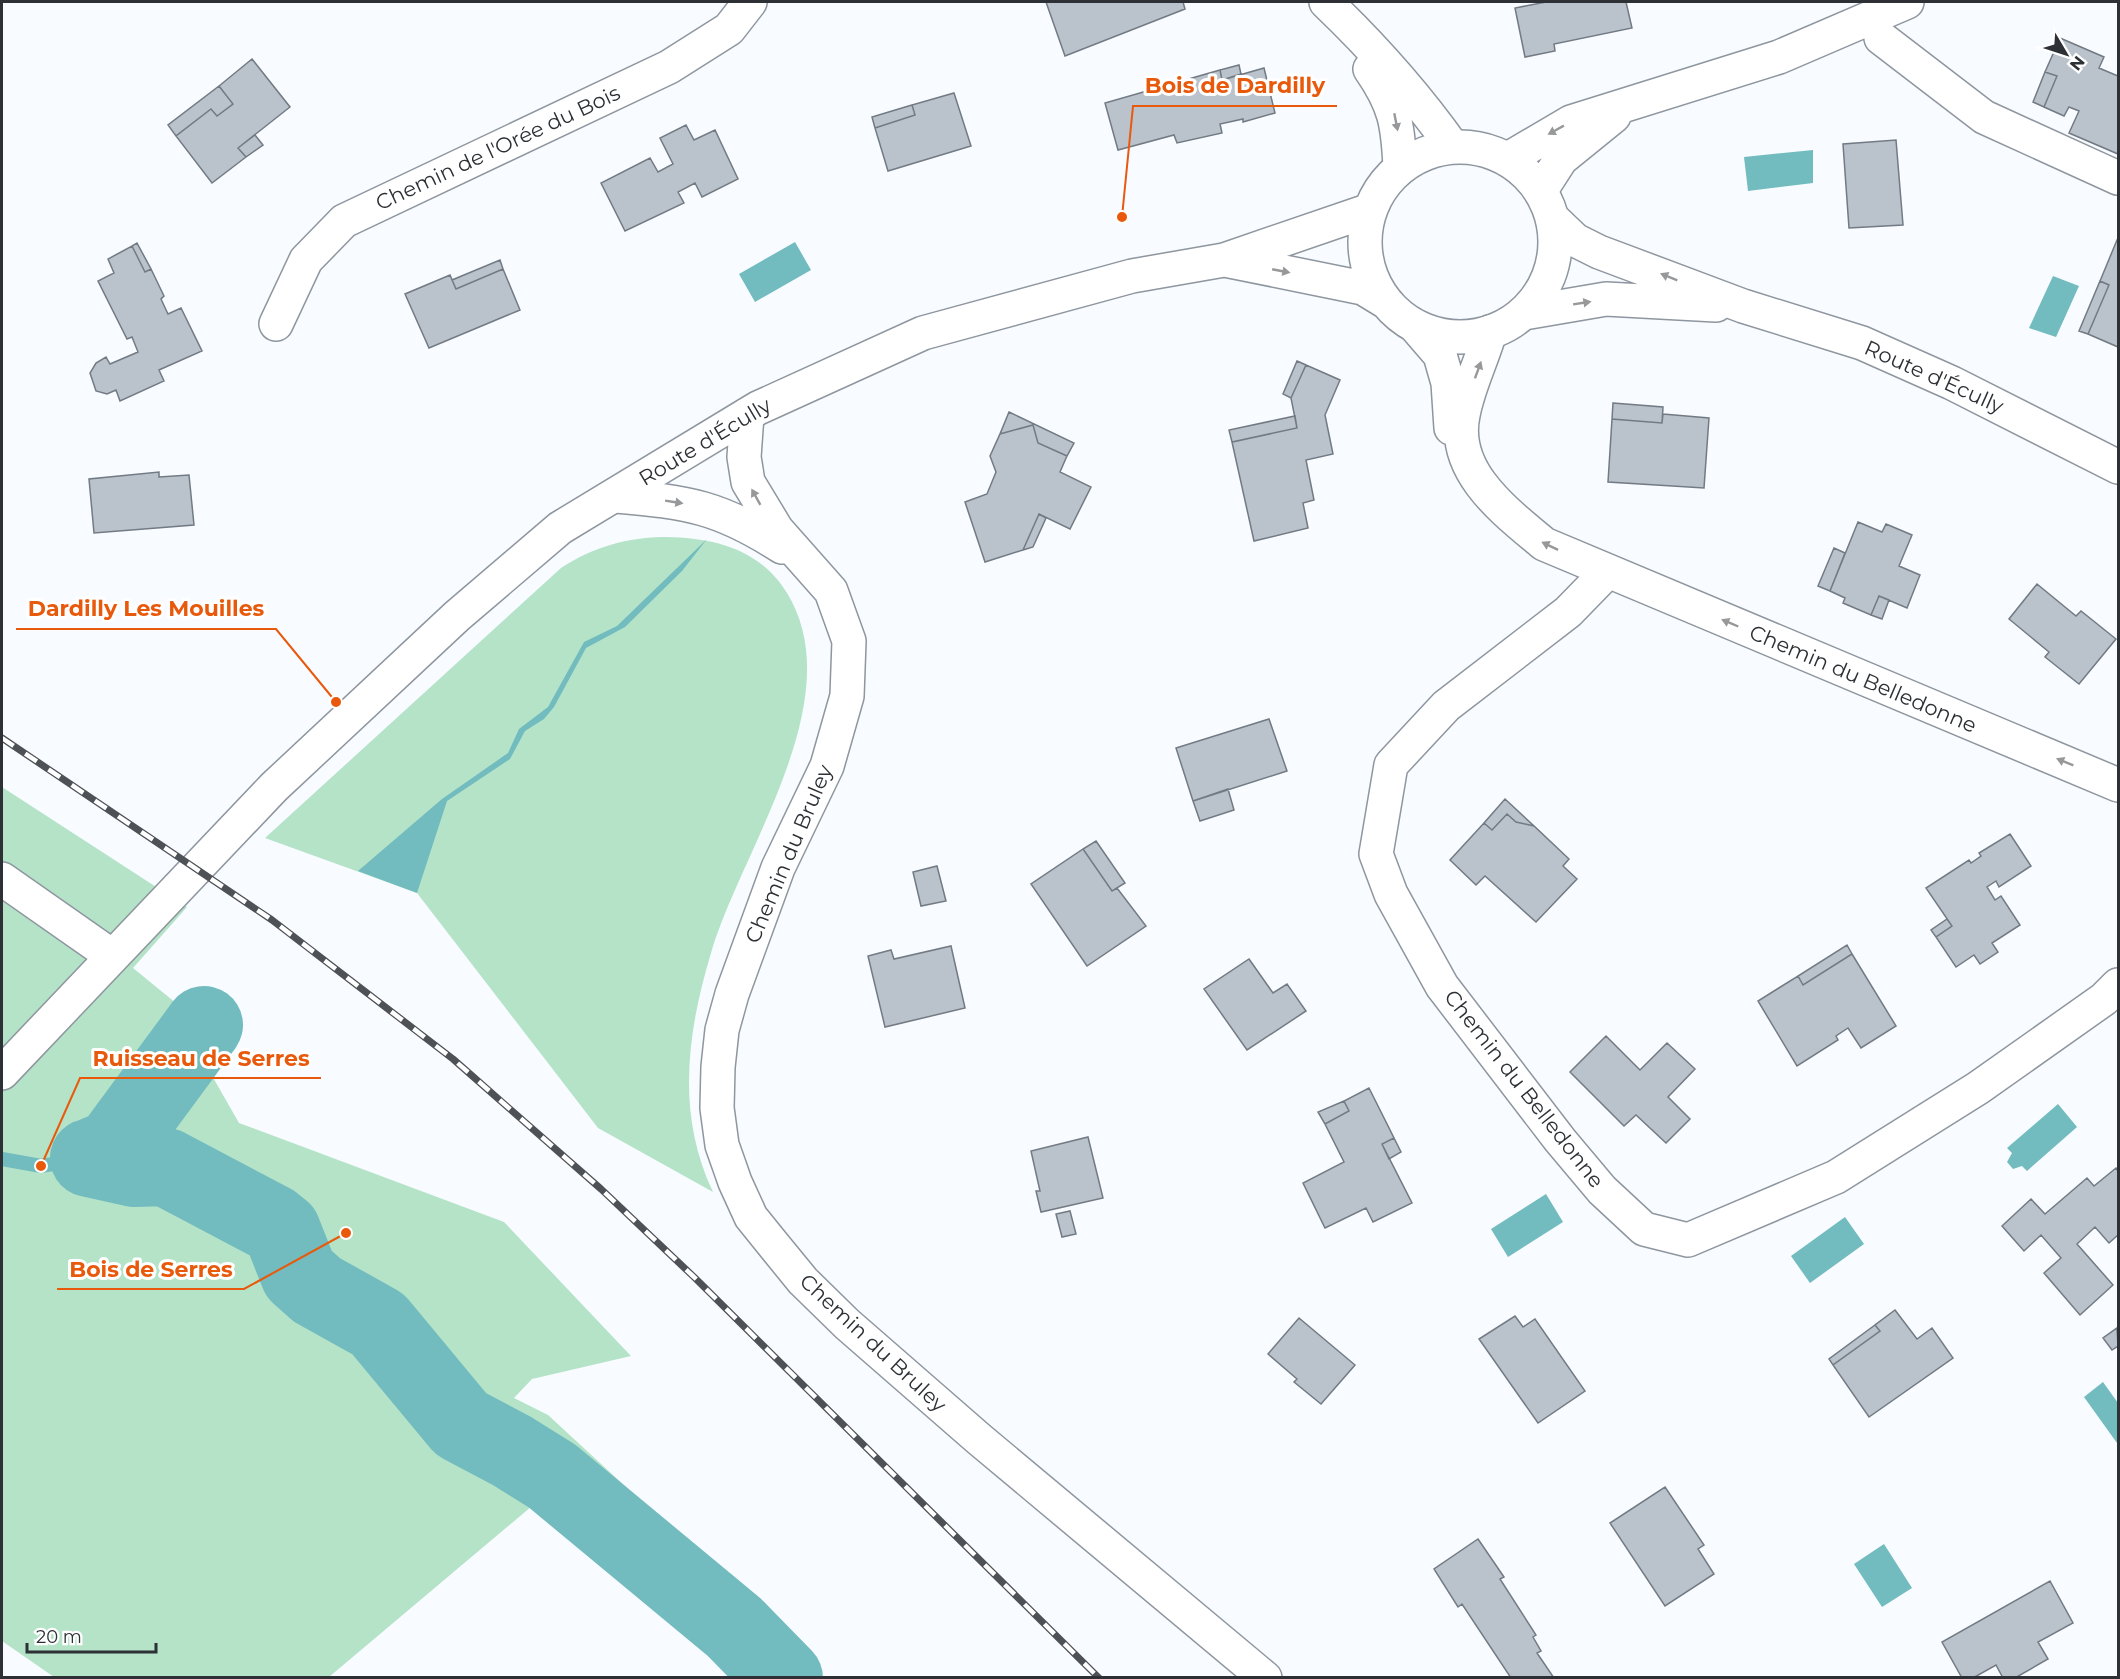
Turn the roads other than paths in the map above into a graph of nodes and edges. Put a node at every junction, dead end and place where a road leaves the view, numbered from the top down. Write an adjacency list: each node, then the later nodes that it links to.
1 (750, 2): 16 (street, Chemin de l'Orée du Bois)
2 (1324, 2): 6 (street); 8 (street, one-way to 8)
3 (1903, 2): 5 (street)
4 (1881, 38): 9 (street)
5 (1651, 98): 7 (street, one-way to 7); 10 (street)
6 (1452, 146): 7 (street); 8 (street)
7 (1508, 159): 10 (street)
8 (1400, 167): 11 (street)
9 (2118, 178)
10 (1547, 204): 14 (street, Route d'Écully, one-way to 10); 15 (street)
11 (1370, 210): 12 (street, Route d'Écully); 13 (street)
12 (1224, 260): 13 (street, Route d'Écully, one-way to 13); 19 (street, Route d'Écully)
13 (1386, 302): 17 (street)
14 (1743, 306): 15 (street, Route d'Écully, one-way to 14); 21 (street, Route d'Écully)
15 (1524, 313): 18 (street)
16 (276, 324)
17 (1415, 326): 18 (street); 20 (street, Chemin du Belledonne)
18 (1490, 332): 20 (street, Chemin du Belledonne, one-way to 18)
19 (747, 415): 22 (street, Route d'Écully); 23 (street, Chemin du Bruley, one-way to 19)
20 (1466, 462): 24 (street, Chemin du Belledonne, one-way to 20)
21 (2118, 466)
22 (616, 496): 23 (street, Chemin du Bruley, one-way to 23); 27 (street, Route d'Écully)
23 (803, 561): 30 (street, Chemin du Bruley)
24 (1608, 571): 25 (street, Chemin du Belledonne, one-way to 24); 28 (street, Chemin du Belledonne)
25 (2118, 785)
26 (2, 879): 27 (street)
27 (112, 956): 29 (street)
28 (2118, 985)
29 (2, 1073)
30 (1265, 1677)

